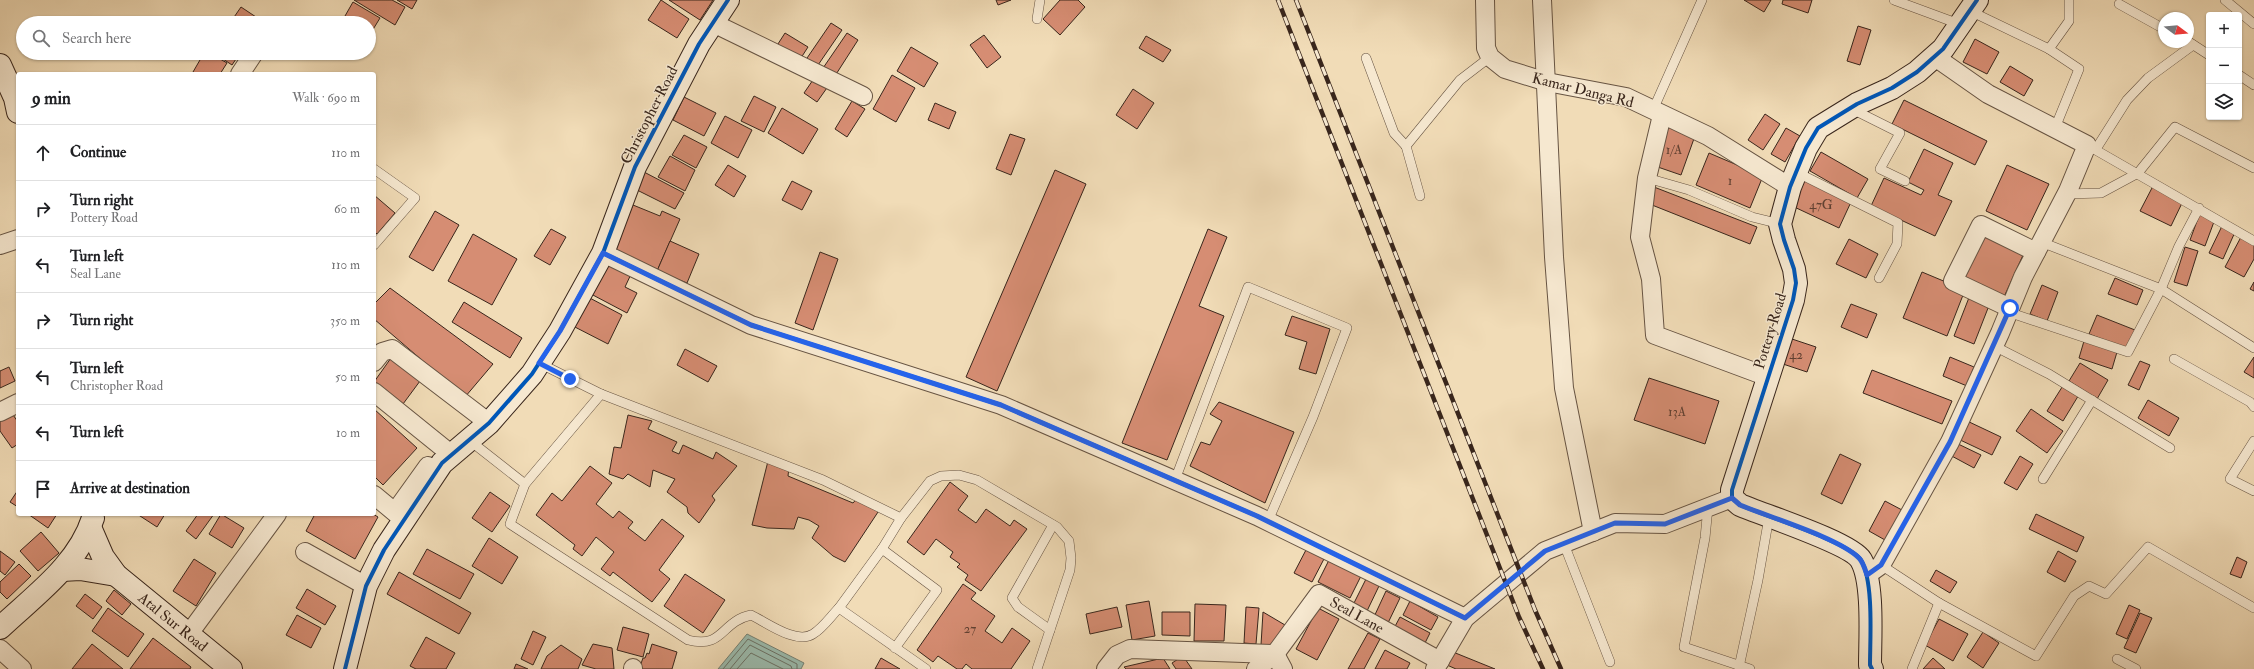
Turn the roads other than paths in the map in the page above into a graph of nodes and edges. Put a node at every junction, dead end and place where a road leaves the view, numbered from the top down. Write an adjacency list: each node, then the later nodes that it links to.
1 (728, 0): 12 (street, Christopher Road)
2 (1040, 0): 11 (lane)
3 (1485, 0): 19 (street)
4 (1542, 0): 26 (street)
5 (1702, 0): 31 (lane)
6 (1894, 0): 10 (lane)
7 (2069, 0): 17 (lane)
8 (2225, 0): 13 (lane)
9 (2119, 4): 14 (lane)
10 (1968, 11): 17 (lane); 20 (street)
11 (1037, 19)
12 (713, 23): 28 (street); 50 (street, Christopher Road)
13 (2254, 24)
14 (2158, 26)
15 (2194, 45): 18 (lane)
16 (2185, 48): 34 (lane)
17 (2049, 49): 32 (lane)
18 (2206, 53)
19 (1490, 57): 26 (street, Kamar Danga Rd); 33 (lane)
20 (1935, 57): 30 (street); 32 (street)
21 (1366, 58): 33 (lane)
22 (249, 60): 24 (street)
23 (0, 65): 29 (street)
24 (241, 72)
25 (2242, 77): 27 (lane)
26 (1547, 82): 31 (street, Kamar Danga Rd); 86 (street)
27 (2254, 85)
28 (863, 96)
29 (16, 103)
30 (1850, 108): 39 (street); 40 (lane)
31 (1658, 113): 38 (street); 39 (street, Kamar Danga Rd)
32 (2055, 128): 34 (street)
33 (1406, 146): 42 (lane)
34 (2092, 147): 37 (lane); 41 (street)
35 (2254, 168): 37 (lane)
36 (376, 170): 47 (lane)
37 (2138, 173): 41 (lane); 43 (lane)
38 (1647, 178): 44 (lane); 59 (street)
39 (1793, 179): 44 (street); 51 (lane)
40 (1905, 181)
41 (2067, 194): 49 (street)
42 (1420, 196)
43 (2199, 208): 46 (lane); 52 (lane)
44 (1780, 224): 59 (street, Pottery Road)
45 (16, 240): 48 (street)
46 (2254, 241)
47 (376, 243)
48 (0, 244)
49 (2038, 247): 52 (lane); 53 (street); 53 (street)
50 (603, 253): 58 (street, Christopher Road); 73 (street)
51 (1879, 278)
52 (2161, 289): 53 (lane); 55 (lane)
53 (2009, 310): 54 (street)
54 (1994, 346): 62 (lane); 91 (street)
55 (2254, 348)
56 (376, 360): 67 (street)
57 (2174, 360): 65 (lane)
58 (539, 363): 61 (lane); 67 (street, Christopher Road)
59 (1768, 377): 77 (street, Pottery Road)
60 (376, 394): 71 (street)
61 (601, 394): 74 (lane); 82 (lane)
62 (2092, 400): 70 (lane); 72 (lane)
63 (16, 404): 66 (street)
64 (376, 406): 71 (street)
65 (2254, 407)
66 (0, 412)
67 (490, 423): 68 (street, Christopher Road)
68 (469, 440): 71 (street, Christopher Road); 74 (lane)
69 (2254, 441): 75 (lane)
70 (2170, 448)
71 (443, 458): 80 (street, Christopher Road)
72 (2043, 479)
73 (1175, 480): 84 (street); 84 (lane)
74 (525, 484): 97 (lane)
75 (2254, 491)
76 (376, 497): 80 (street)
77 (1732, 498): 78 (street, Seal Lane); 81 (street)
78 (1708, 507): 86 (street, Seal Lane); 104 (lane)
79 (276, 516): 101 (street)
80 (399, 516): 93 (street, Christopher Road)
81 (1769, 517): 91 (street); 109 (lane)
82 (901, 518): 85 (lane); 88 (lane)
83 (92, 520): 90 (street); 92 (street)
84 (1268, 521): 98 (street)
85 (1053, 525): 100 (lane); 100 (lane)
86 (1593, 532): 87 (street, Seal Lane)
87 (1564, 544): 98 (street, Seal Lane); 107 (lane)
88 (882, 549): 97 (lane); 103 (lane)
89 (305, 552): 93 (street)
90 (62, 570): 92 (street); 99 (street)
91 (1874, 570): 95 (lane); 119 (street)
92 (116, 576): 101 (street, Atal Sur Road)
93 (366, 586): 112 (street, Christopher Road)
94 (2254, 596): 96 (lane)
95 (1939, 603): 96 (lane); 120 (lane)
96 (2252, 606)
97 (839, 608): 103 (lane)
98 (1465, 618): 108 (street, Seal Lane)
99 (0, 628)
100 (1050, 630): 114 (lane)
101 (188, 635): 111 (street, Atal Sur Road)
102 (0, 648): 110 (street)
103 (895, 648): 113 (lane)
104 (1716, 659): 109 (lane); 117 (lane)
105 (2117, 659): 121 (lane)
106 (1279, 661): 108 (street, Seal Lane); 115 (street); 116 (street, Seal Lane)
107 (1610, 662)
108 (1437, 665)
109 (1739, 667): 118 (lane)
110 (22, 669)
111 (231, 669)
112 (345, 669)
113 (926, 669)
114 (1037, 669)
115 (1106, 669)
116 (1256, 669)
117 (1716, 669)
118 (1750, 669)
119 (1872, 669)
120 (1912, 669)
121 (2136, 669)

